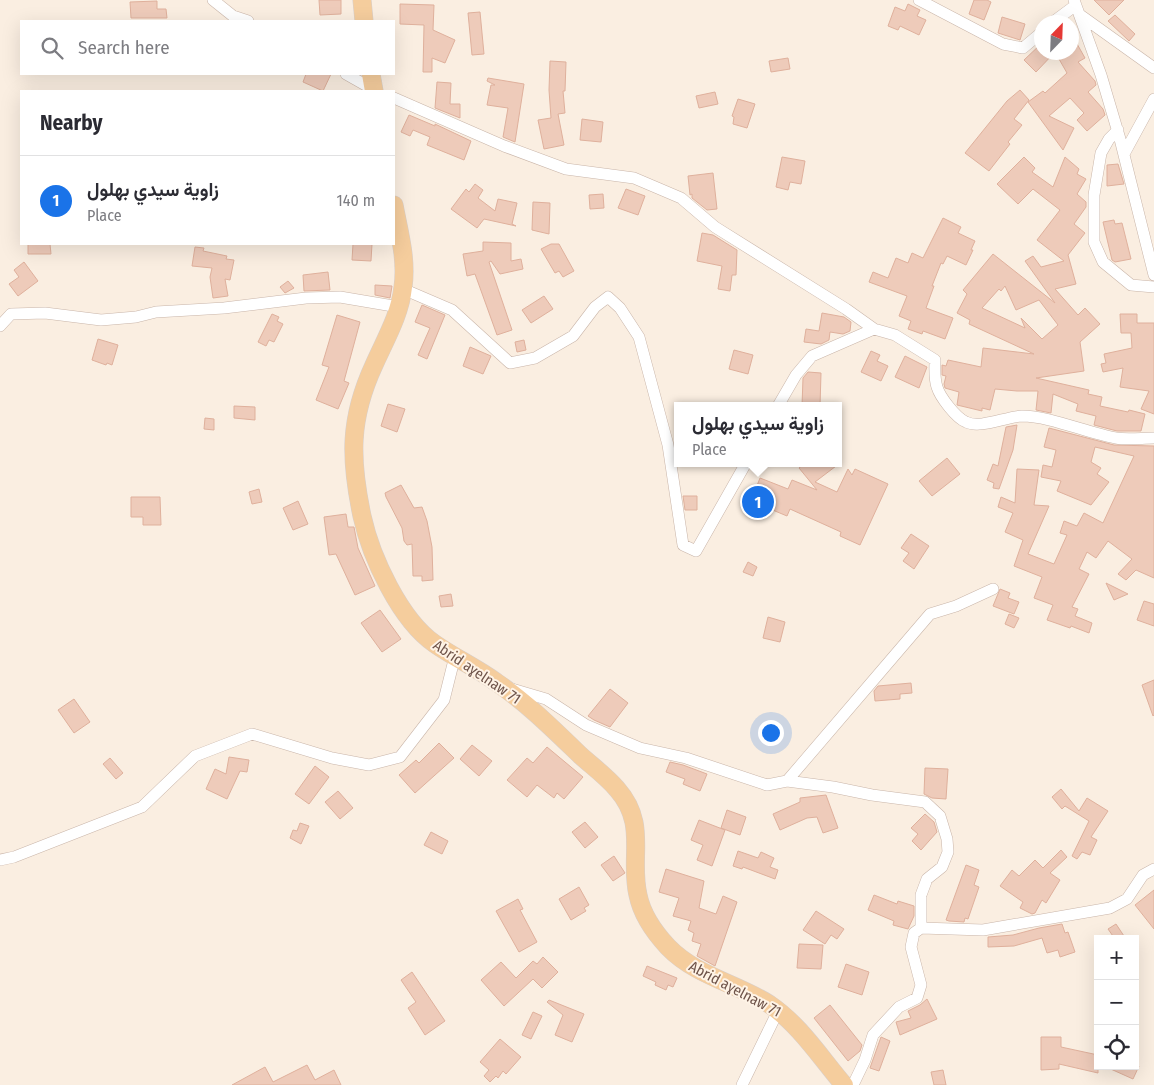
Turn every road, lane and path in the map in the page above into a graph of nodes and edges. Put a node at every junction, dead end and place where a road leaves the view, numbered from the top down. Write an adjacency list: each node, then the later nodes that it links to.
1 (213, 0): 6 (street)
2 (362, 0): 7 (main road)
3 (919, 0): 8 (street)
4 (1076, 7): 5 (street); 9 (street); 14 (street)
5 (1064, 15)
6 (245, 20)
7 (364, 20)
8 (1034, 39)
9 (1154, 68)
10 (348, 75): 11 (street)
11 (374, 86)
12 (395, 98): 22 (street)
13 (1154, 99): 15 (street)
14 (1118, 130): 15 (street); 18 (street)
15 (1124, 154): 17 (street)
16 (395, 210): 19 (main road, Abrid aɣelnaw 71)
17 (1154, 275)
18 (1154, 288)
19 (403, 289): 20 (main road, Abrid aɣelnaw 71); 25 (street)
20 (399, 307): 21 (street); 27 (main road, Abrid aɣelnaw 71)
21 (0, 326)
22 (874, 329): 23 (street); 24 (street)
23 (780, 402)
24 (1154, 438)
25 (744, 467)
26 (993, 589): 29 (street)
27 (455, 656): 28 (main road, Abrid aɣelnaw 71); 30 (street)
28 (503, 687): 29 (street); 33 (main road, Abrid aɣelnaw 71)
29 (787, 781): 32 (street)
30 (0, 860)
31 (1154, 869): 32 (street)
32 (922, 928): 36 (street)
33 (778, 1011): 34 (street); 35 (main road, Abrid aɣelnaw 71)
34 (742, 1085)
35 (844, 1085)
36 (853, 1085)

